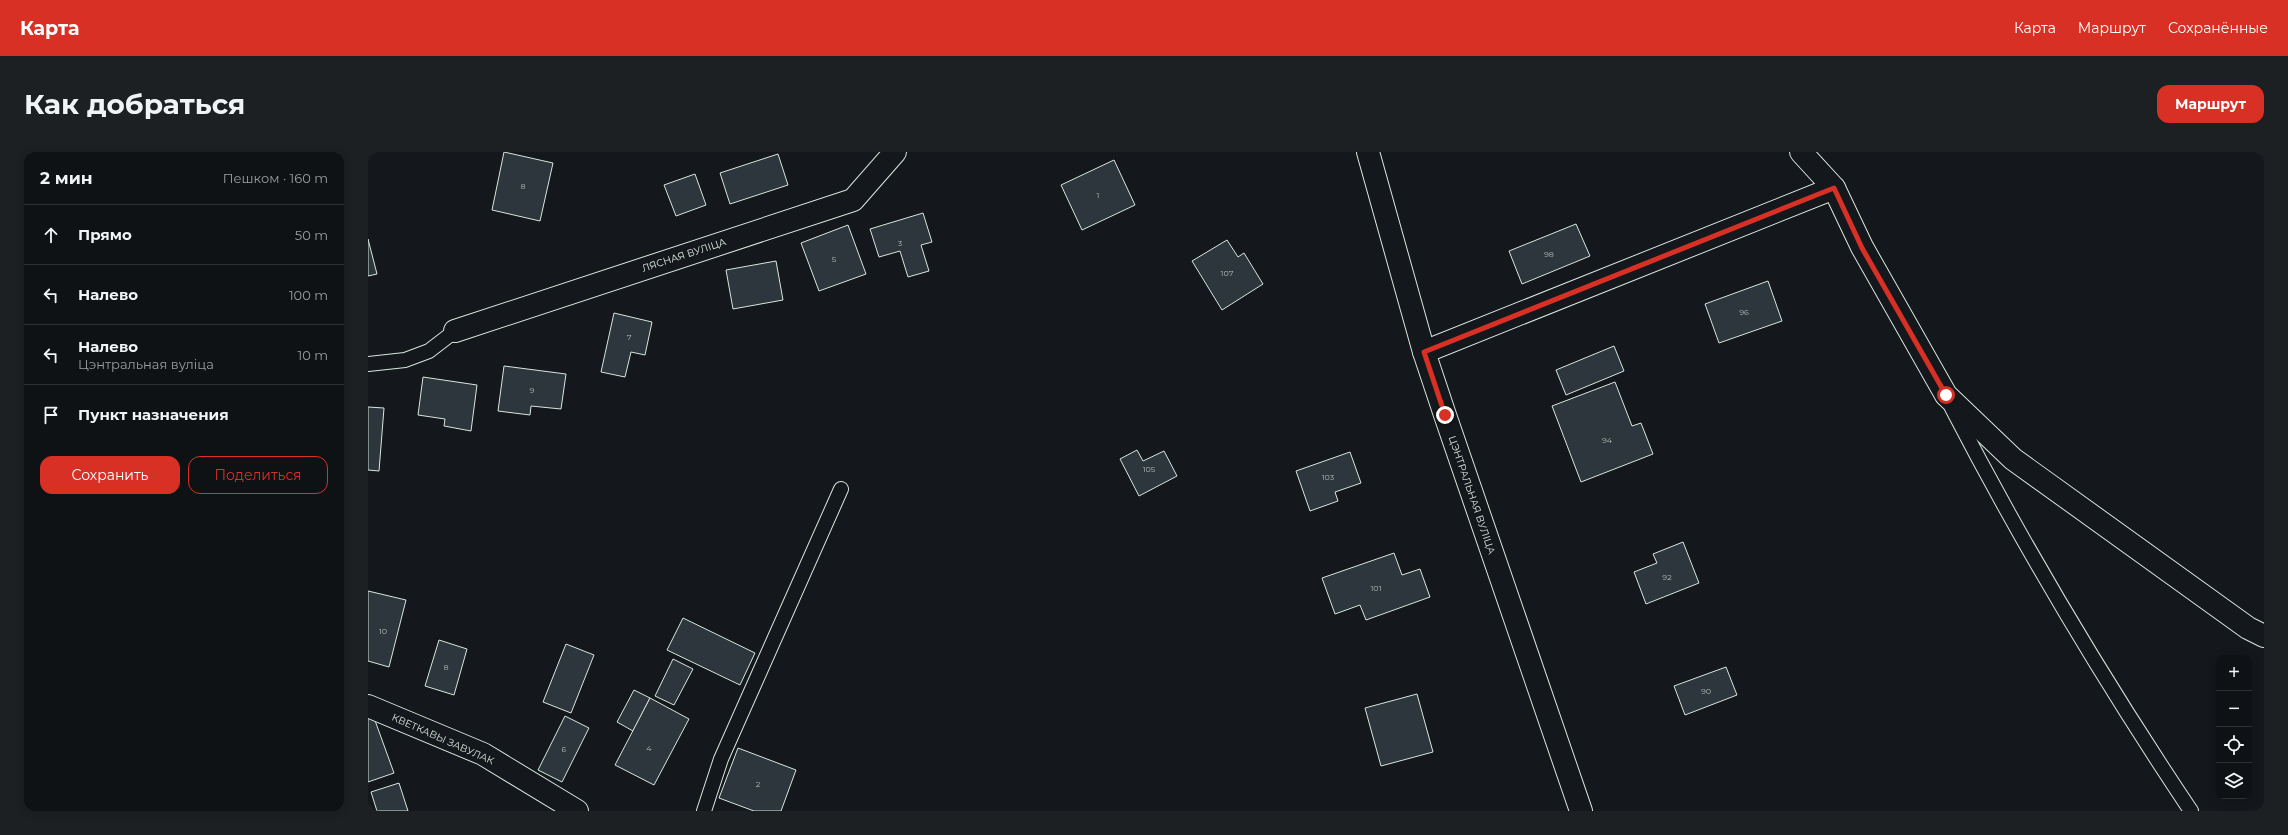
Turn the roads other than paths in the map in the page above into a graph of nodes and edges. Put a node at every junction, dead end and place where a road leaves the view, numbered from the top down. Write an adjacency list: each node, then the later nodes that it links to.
1 (895, 152): 5 (street, ЛЯСНАЯ ВУЛІЦА)
2 (1368, 152): 6 (street, ЦЭНТРАЛЬНАЯ ВУЛІЦА)
3 (1801, 152): 4 (street)
4 (1834, 188): 6 (street); 8 (street)
5 (455, 331): 7 (lane)
6 (1424, 352): 14 (street, ЦЭНТРАЛЬНАЯ ВУЛІЦА)
7 (368, 364)
8 (1946, 395): 10 (street); 15 (lane)
9 (841, 489): 13 (lane)
10 (2264, 636)
11 (368, 706): 12 (street, КВЕТКАВЫ ЗАВУЛАК)
12 (577, 811)
13 (704, 811)
14 (1581, 811)
15 (2191, 811)

